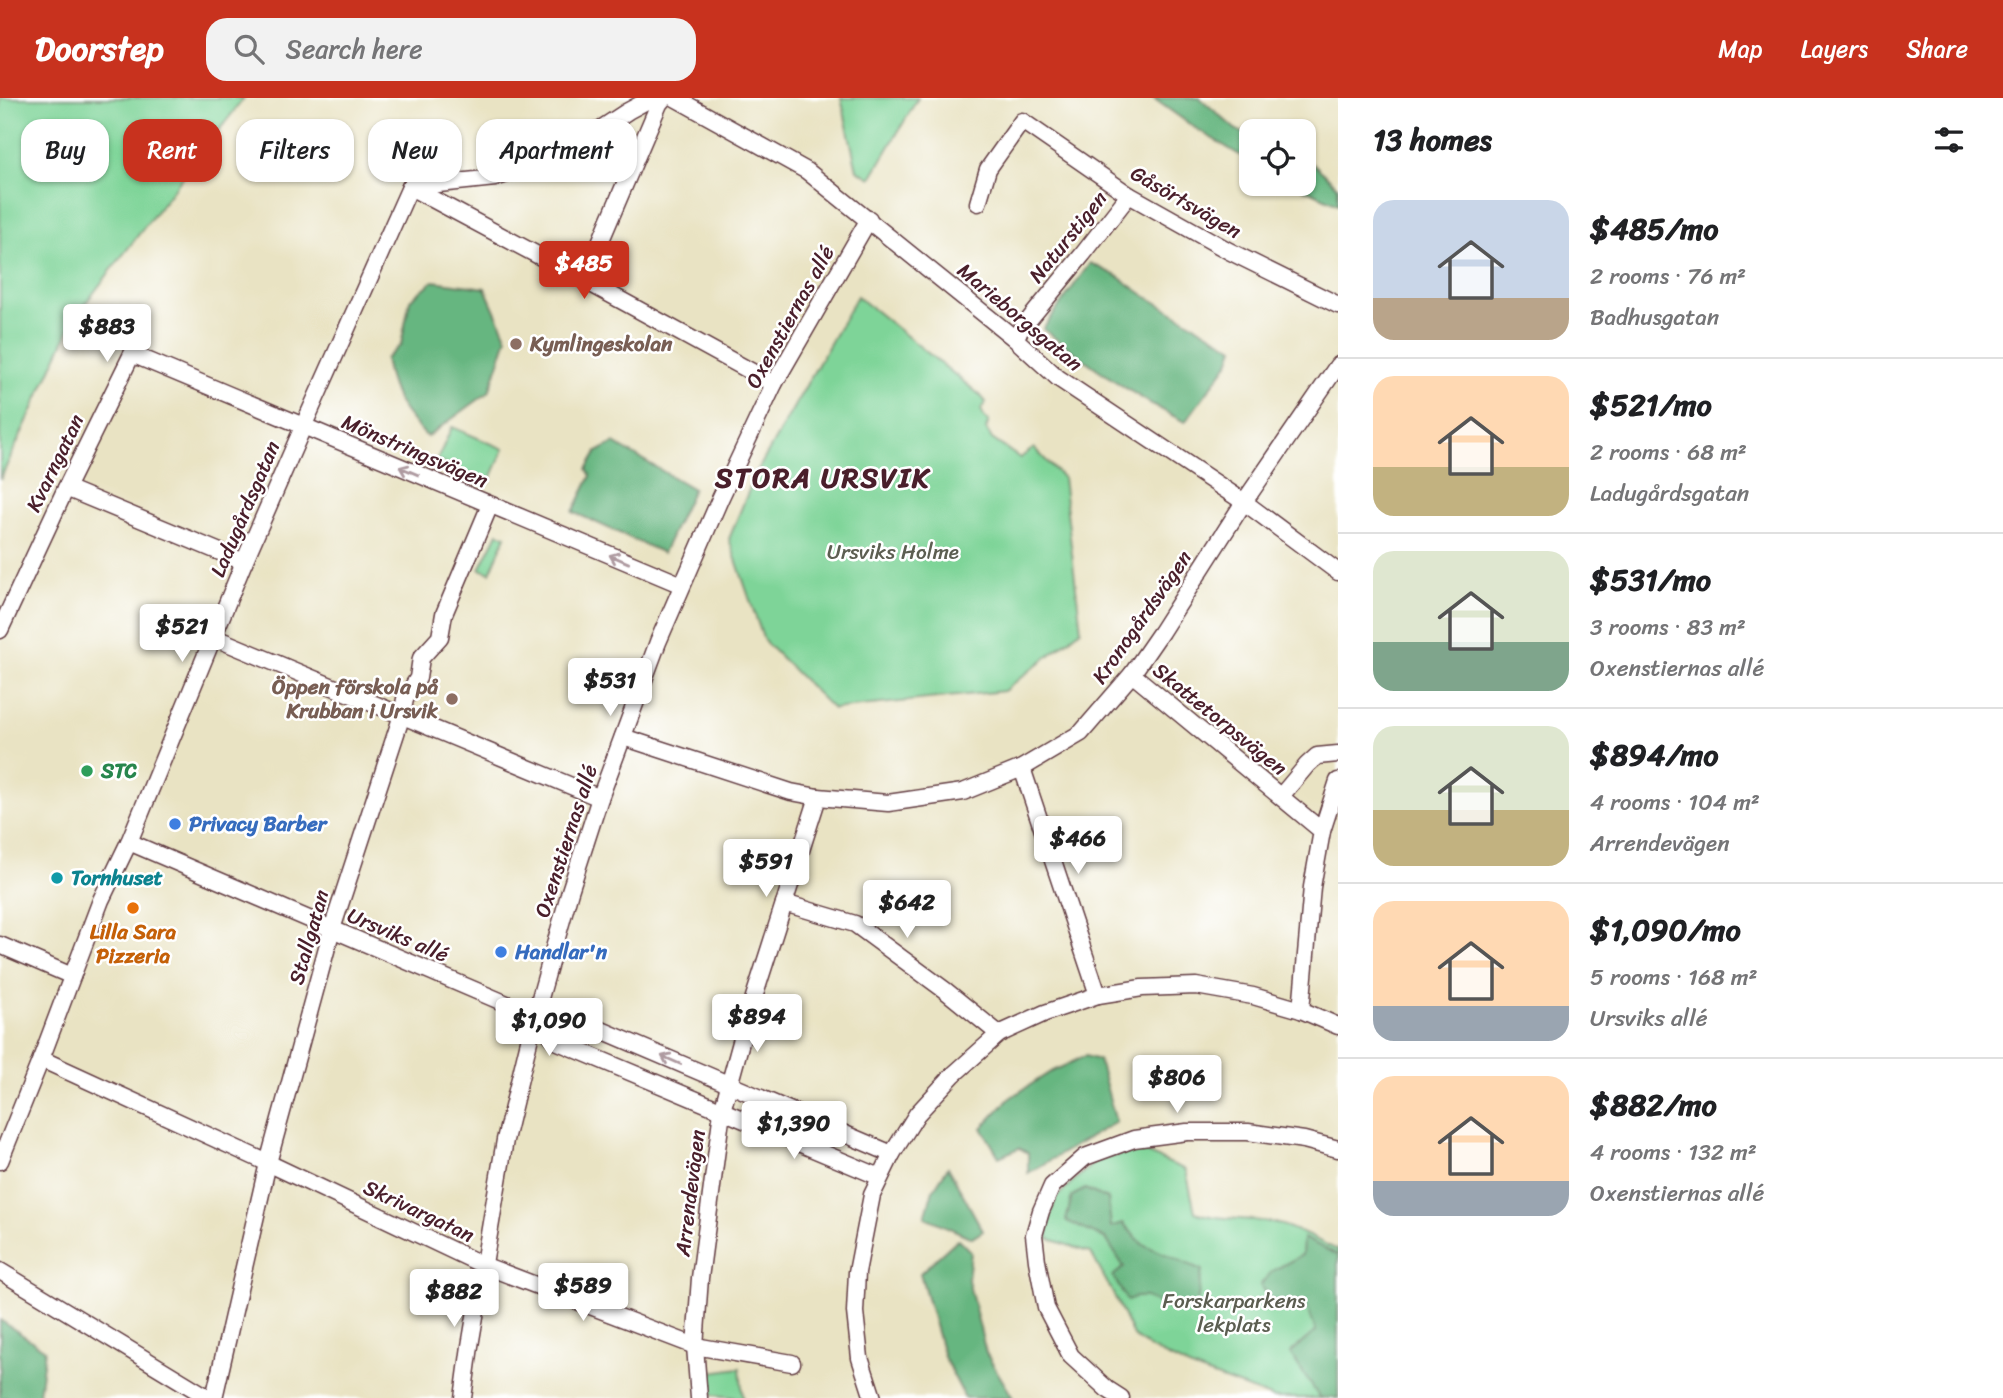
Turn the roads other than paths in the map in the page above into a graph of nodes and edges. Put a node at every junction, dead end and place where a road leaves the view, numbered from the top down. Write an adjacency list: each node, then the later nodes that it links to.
1 (652, 98): 4 (street)
2 (664, 98): 8 (street)
3 (675, 98): 7 (street, Marieborgsgatan)
4 (410, 187): 8 (street); 14 (street, Ladugårdsgatan)
5 (1129, 195): 6 (street, Gåsörtsvägen); 9 (street, Gåsörtsvägen); 10 (street, Naturstigen)
6 (978, 203)
7 (869, 219): 10 (street, Marieborgsgatan); 13 (street, Oxenstiernas allé)
8 (584, 280): 13 (street)
9 (1338, 305)
10 (1014, 338): 16 (street, Marieborgsgatan)
11 (132, 354): 14 (street, Mönstringsvägen); 15 (street, Kvarngatan)
12 (1338, 365): 16 (street, Kronogårdsvägen)
13 (774, 384): 20 (street, Oxenstiernas allé)
14 (303, 427): 17 (street, Mönstringsvägen, one-way to 14); 18 (street, Ladugårdsgatan)
15 (66, 488): 18 (street); 21 (street, Kvarngatan)
16 (1244, 502): 19 (street, Marieborgsgatan); 23 (street, Kronogårdsvägen)
17 (490, 505): 20 (street, Mönstringsvägen, one-way to 17); 24 (street, Stallgatan)
18 (244, 562): 22 (street, Ladugårdsgatan)
19 (1338, 572)
20 (682, 585): 25 (street, Oxenstiernas allé)
21 (0, 630)
22 (213, 636): 24 (street); 33 (street, Ladugårdsgatan)
23 (1132, 674): 27 (street, Kronogårdsvägen); 29 (street, Skattetorpsvägen)
24 (402, 715): 31 (street); 35 (street, Stallgatan)
25 (623, 737): 30 (street, Kronogårdsvägen); 31 (street, Oxenstiernas allé)
26 (1338, 754): 29 (street, Skattetorpsvägen)
27 (1023, 768): 30 (street, Kronogårdsvägen); 38 (street)
28 (1338, 781): 32 (street)
29 (1282, 796): 32 (street, Skattetorpsvägen)
30 (818, 797): 34 (street, Arrendevägen)
31 (600, 798): 40 (street, Oxenstiernas allé)
32 (1322, 831): 39 (street)
33 (129, 842): 35 (street, Ursviks allé); 37 (street, Ladugårdsgatan)
34 (784, 903): 43 (street); 46 (street, Arrendevägen)
35 (332, 929): 40 (street, Ursviks allé); 51 (street, Stallgatan)
36 (0, 945): 37 (street)
37 (72, 976): 45 (street, Ladugårdsgatan)
38 (1098, 995): 39 (street); 43 (street)
39 (1301, 1010): 41 (street)
40 (535, 1016): 42 (street, Ursviks allé); 44 (street, Ursviks allé); 53 (street, Oxenstiernas allé)
41 (1338, 1026)
42 (603, 1030): 44 (street); 46 (street, Ursviks allé, one-way to 42)
43 (999, 1034): 49 (street)
44 (593, 1055): 47 (street, Ursviks allé)
45 (41, 1059): 50 (street, Ladugårdsgatan); 51 (street, Skrivargatan)
46 (730, 1085): 47 (street, Arrendevägen); 49 (street, Ursviks allé)
47 (722, 1111): 52 (street, Ursviks allé); 55 (street, Arrendevägen)
48 (1338, 1149): 61 (street)
49 (892, 1154): 52 (street)
50 (0, 1161)
51 (268, 1163): 53 (street, Skrivargatan); 57 (street, Stallgatan)
52 (880, 1177): 60 (street)
53 (483, 1265): 55 (street, Skrivargatan); 58 (street, Oxenstiernas allé)
54 (0, 1270): 57 (street)
55 (695, 1346): 56 (street, Skrivargatan); 59 (street, Arrendevägen)
56 (792, 1363)
57 (212, 1398)
58 (463, 1398)
59 (699, 1398)
60 (873, 1398)
61 (1121, 1398)

